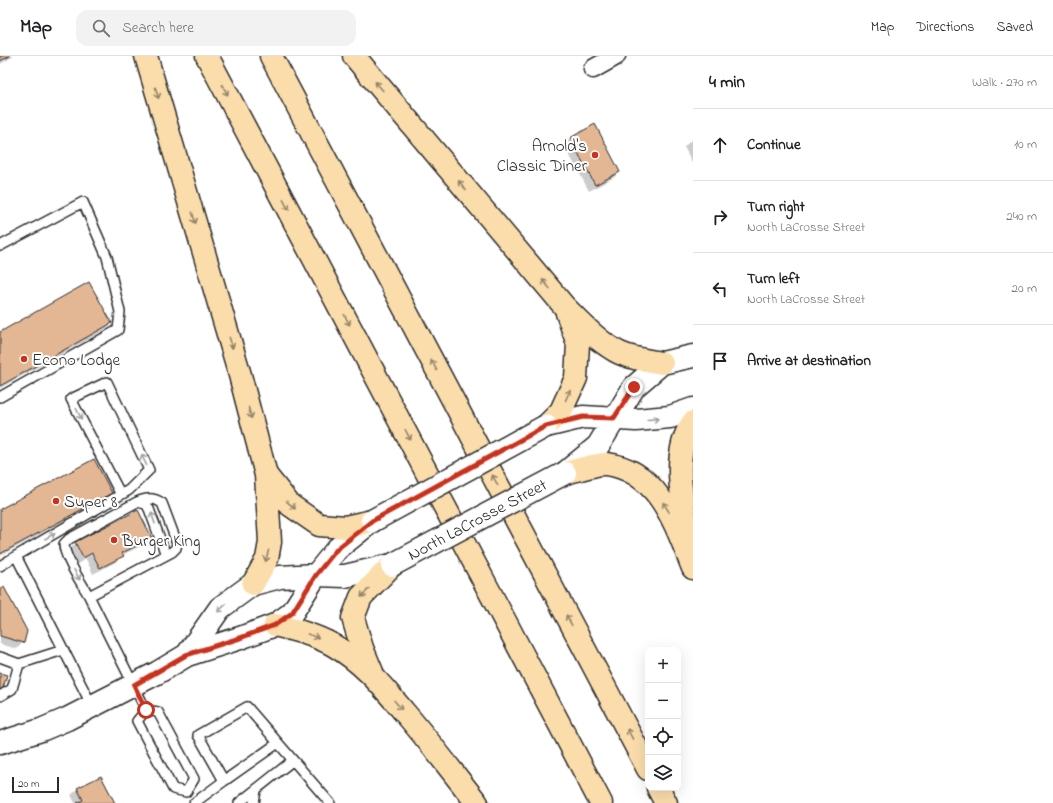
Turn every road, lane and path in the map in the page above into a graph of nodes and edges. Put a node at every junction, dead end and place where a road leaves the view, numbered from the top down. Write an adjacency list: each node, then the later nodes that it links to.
1 (146, 56): 15 (highway, one-way to 15)
2 (207, 56): 51 (highway, one-way to 51)
3 (272, 56): 41 (highway, one-way to 3)
4 (354, 56): 6 (highway, one-way to 4)
5 (0, 246): 9 (lane)
6 (564, 306): 8 (highway); 13 (highway, one-way to 6)
7 (693, 356): 8 (main road, North LaCrosse Street)
8 (662, 363): 11 (main road, North LaCrosse Street)
9 (0, 397)
10 (693, 409): 11 (main road, North LaCrosse Street, one-way to 10)
11 (614, 418): 13 (main road, North LaCrosse Street); 14 (main road, North LaCrosse Street)
12 (693, 422): 20 (highway)
13 (546, 426): 18 (main road, North LaCrosse Street, bridge)
14 (564, 473): 22 (main road, North LaCrosse Street, bridge); 24 (highway, one-way to 14)
15 (266, 475): 18 (highway, one-way to 18); 26 (highway, one-way to 26)
16 (121, 495): 16 (lane, one-way to 16); 21 (lane, one-way to 16)
17 (137, 502): 19 (lane, one-way to 17); 19 (lane); 27 (lane, one-way to 27)
18 (372, 521): 25 (main road, North LaCrosse Street)
19 (166, 555): 27 (lane)
20 (693, 555)
21 (16, 556): 23 (lane); 29 (lane)
22 (392, 564): 25 (main road, North LaCrosse Street); 33 (highway, one-way to 33)
23 (0, 566)
24 (693, 568)
25 (316, 575): 26 (main road, North LaCrosse Street); 28 (main road, North LaCrosse Street)
26 (253, 584): 30 (main road, North LaCrosse Street, one-way to 30)
27 (89, 596): 34 (lane)
28 (275, 625): 30 (main road, North LaCrosse Street); 33 (highway, one-way to 33)
29 (63, 650): 32 (lane); 36 (lane)
30 (186, 655): 34 (main road, North LaCrosse Street)
31 (0, 657): 32 (lane)
32 (19, 664): 35 (lane)
33 (373, 675): 50 (highway, one-way to 50)
34 (134, 685): 36 (main road, North LaCrosse Street); 37 (lane)
35 (0, 696)
36 (92, 706): 38 (main road, North LaCrosse Street)
37 (146, 710): 45 (lane); 45 (lane)
38 (0, 743)
39 (278, 744): 40 (lane); 42 (lane); 42 (lane)
40 (292, 761): 43 (lane); 49 (lane)
41 (645, 763)
42 (224, 781): 46 (lane)
43 (256, 790): 47 (lane); 48 (lane)
44 (660, 791): 52 (highway)
45 (186, 792): 46 (lane)
46 (193, 803)
47 (239, 803)
48 (254, 803)
49 (330, 803)
50 (477, 803)
51 (601, 803)
52 (666, 803)

